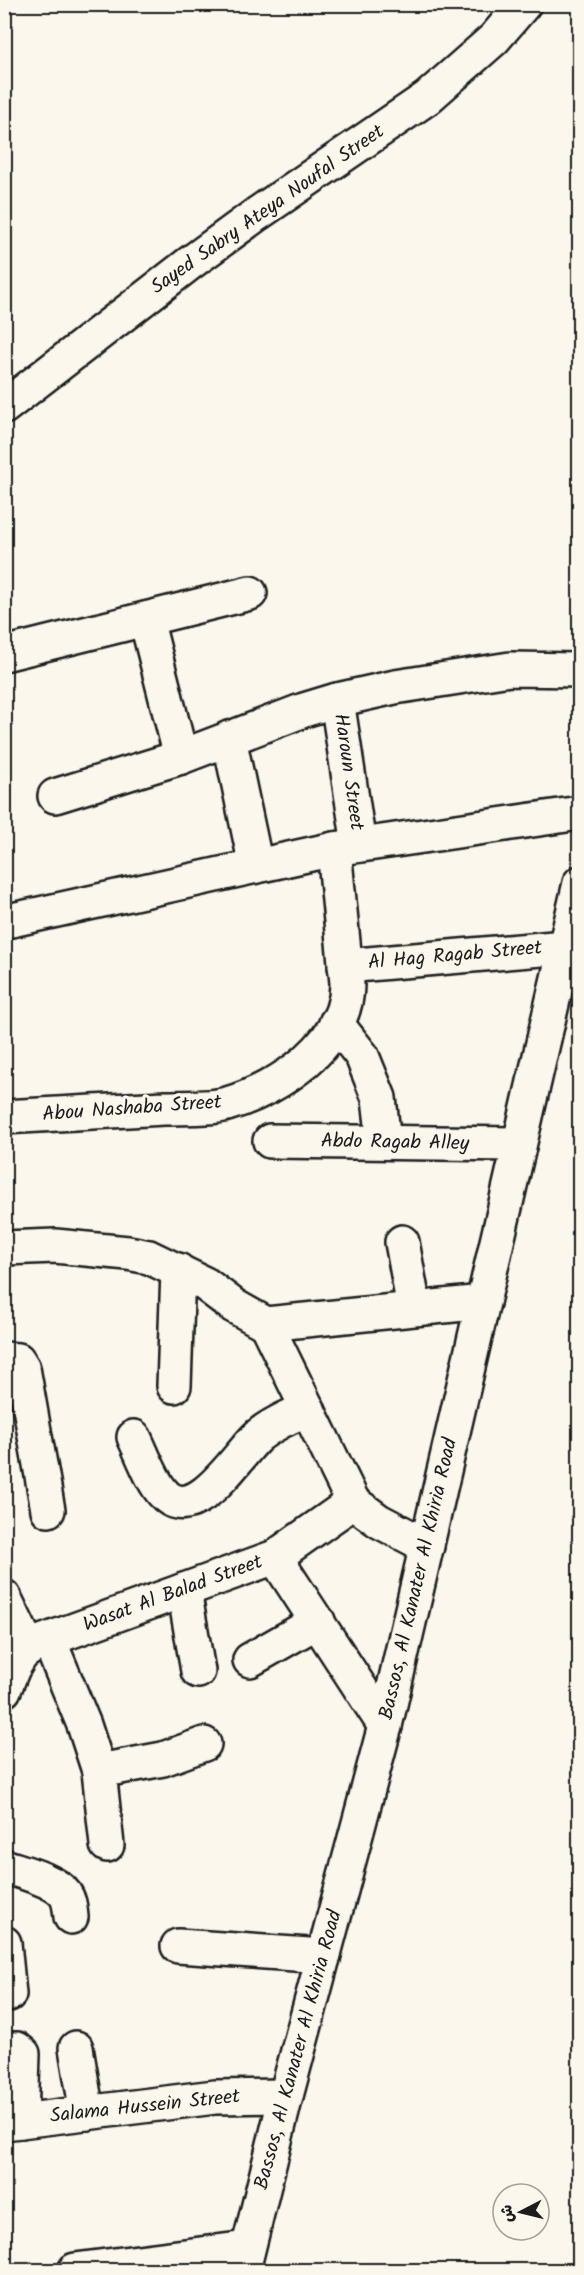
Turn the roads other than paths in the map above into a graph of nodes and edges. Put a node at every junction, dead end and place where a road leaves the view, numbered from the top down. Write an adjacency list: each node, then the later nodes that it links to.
1 (524, 4): 2 (street, Sayed Sabry Ateya Noufal Street)
2 (4, 407)
3 (250, 593): 4 (street)
4 (146, 619): 5 (street); 9 (street)
5 (4, 654)
6 (579, 670): 7 (street)
7 (337, 700): 8 (street); 12 (street, Haroun Street)
8 (229, 738): 9 (street); 13 (street)
9 (181, 757): 10 (street)
10 (55, 796)
11 (579, 813): 12 (street)
12 (346, 847): 13 (street); 17 (street, Haroun Street)
13 (256, 866): 15 (street)
14 (579, 883): 16 (street, Bassos, Al Kanater Al Khiria Road)
15 (12, 920)
16 (565, 947): 17 (street, Al Hag Ragab Street); 22 (street, Bassos, Al Kanater Al Khiria Road)
17 (345, 966): 18 (street, Abou Nashaba Street)
18 (336, 1023): 19 (street, Abou Nashaba Street); 21 (street)
19 (4, 1117)
20 (270, 1141): 21 (street, Abdo Ragab Alley)
21 (384, 1142): 22 (street, Abdo Ragab Alley)
22 (519, 1144): 26 (street, Bassos, Al Kanater Al Khiria Road)
23 (402, 1242): 27 (street)
24 (4, 1248): 25 (street)
25 (178, 1270): 28 (street); 30 (street)
26 (483, 1302): 27 (street); 35 (street, Bassos, Al Kanater Al Khiria Road)
27 (414, 1308): 28 (street)
28 (266, 1324): 31 (street)
29 (4, 1359): 34 (street)
30 (174, 1386)
31 (308, 1409): 32 (street); 33 (street)
32 (134, 1437)
33 (353, 1502): 35 (street); 36 (street, Wasat Al Balad Street)
34 (48, 1510)
35 (427, 1546): 44 (street, Bassos, Al Kanater Al Khiria Road)
36 (275, 1557): 37 (street, Wasat Al Balad Street); 39 (street)
37 (184, 1590): 40 (street, Wasat Al Balad Street); 42 (street)
38 (4, 1597): 40 (street)
39 (318, 1621): 41 (street); 44 (street)
40 (39, 1644): 43 (street); 46 (street)
41 (249, 1660)
42 (198, 1671)
43 (4, 1690)
44 (385, 1726): 52 (street, Bassos, Al Kanater Al Khiria Road)
45 (204, 1744): 46 (street)
46 (99, 1771): 47 (street)
47 (107, 1845)
48 (4, 1866): 49 (street)
49 (71, 1917)
50 (4, 1943): 53 (street)
51 (178, 1946): 52 (street)
52 (324, 1956): 56 (street, Bassos, Al Kanater Al Khiria Road)
53 (9, 1994)
54 (76, 2048): 57 (street)
55 (4, 2049): 58 (street)
56 (286, 2096): 57 (street, Salama Hussein Street); 59 (street, Bassos, Al Kanater Al Khiria Road)
57 (87, 2113): 58 (street, Salama Hussein Street)
58 (13, 2122)
59 (245, 2259): 60 (street)
60 (75, 2271)

